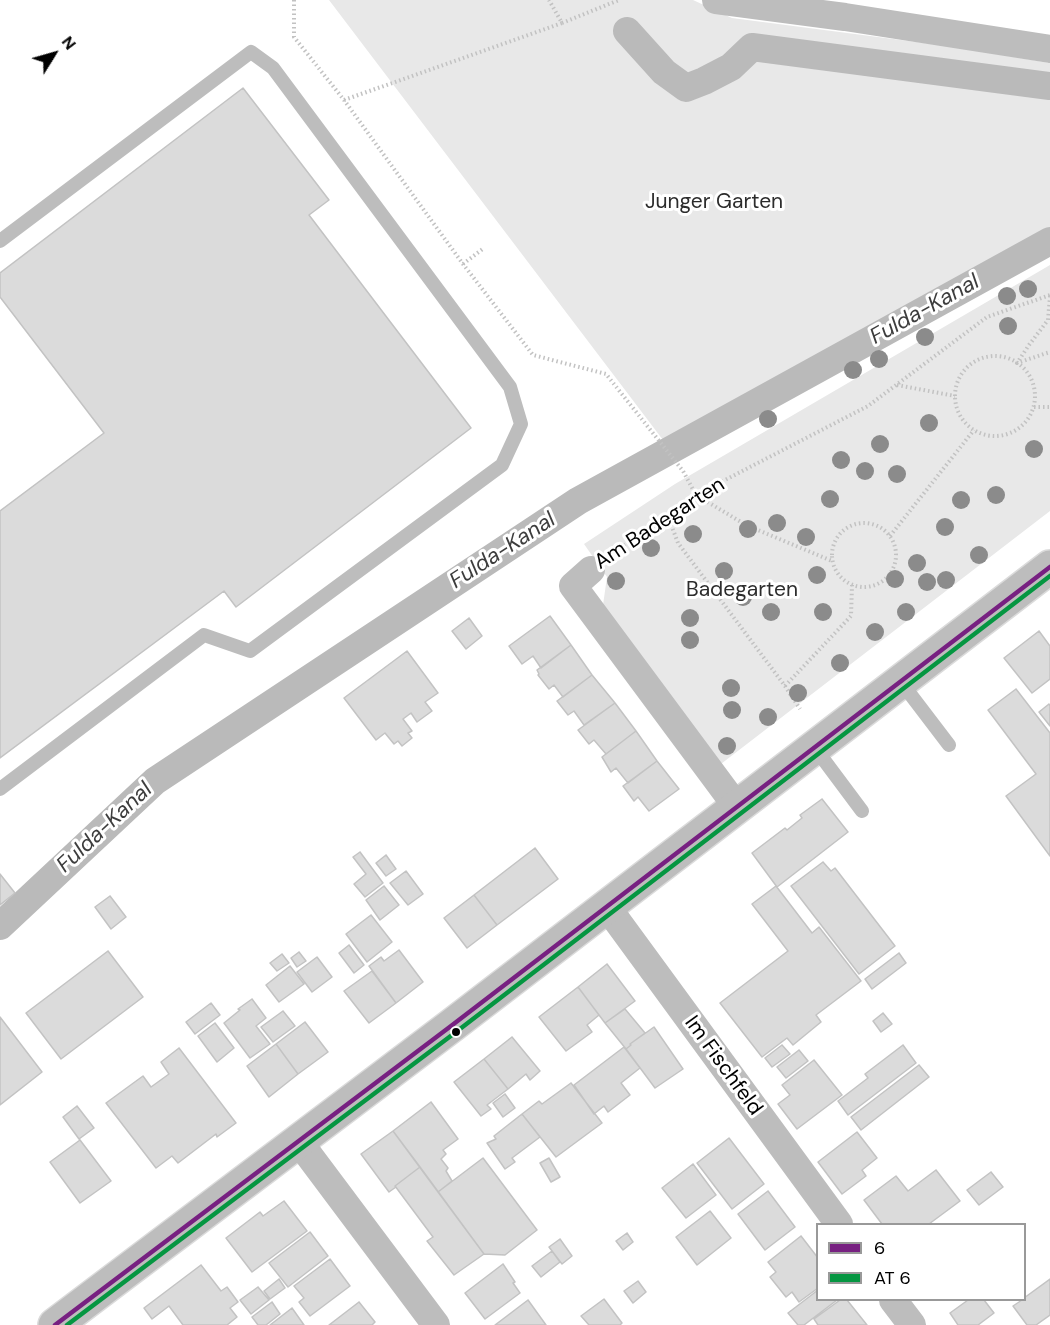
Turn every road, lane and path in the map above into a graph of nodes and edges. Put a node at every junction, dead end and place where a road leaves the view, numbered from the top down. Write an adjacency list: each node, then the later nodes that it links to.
1 (294, 0): 7 (path)
2 (549, 0): 5 (path)
3 (717, 0): 6 (street)
4 (616, 1): 5 (path)
5 (562, 23): 7 (path)
6 (1050, 49)
7 (344, 100): 10 (path)
8 (0, 241): 31 (lane)
9 (484, 248): 10 (path)
10 (463, 264): 19 (path)
11 (1050, 296): 13 (path); 14 (path, Am Badegarten)
12 (1050, 352): 13 (path)
13 (1017, 363): 15 (path); 16 (path)
14 (896, 385): 15 (path); 19 (path, Am Badegarten)
15 (955, 396): 18 (path)
16 (1034, 407): 17 (path); 18 (path)
17 (1050, 407)
18 (974, 430): 21 (path)
19 (696, 495): 20 (path, Am Badegarten); 22 (path)
20 (673, 510): 24 (path, Am Badegarten); 27 (path)
21 (890, 536): 22 (path); 25 (path)
22 (832, 561): 25 (path)
23 (1050, 567): 26 (main road)
24 (591, 570): 32 (street, Am Badegarten)
25 (852, 585): 27 (path)
26 (902, 681): 29 (lane); 30 (main road)
27 (785, 686): 28 (path)
28 (800, 709)
29 (949, 745)
30 (815, 748): 32 (main road); 33 (lane)
31 (0, 789)
32 (737, 807): 34 (main road)
33 (862, 811)
34 (607, 907): 35 (main road); 36 (street, Im Fischfeld)
35 (299, 1142): 38 (main road); 39 (street)
36 (837, 1223)
37 (894, 1301): 40 (street)
38 (55, 1325)
39 (436, 1325)
40 (912, 1325)

